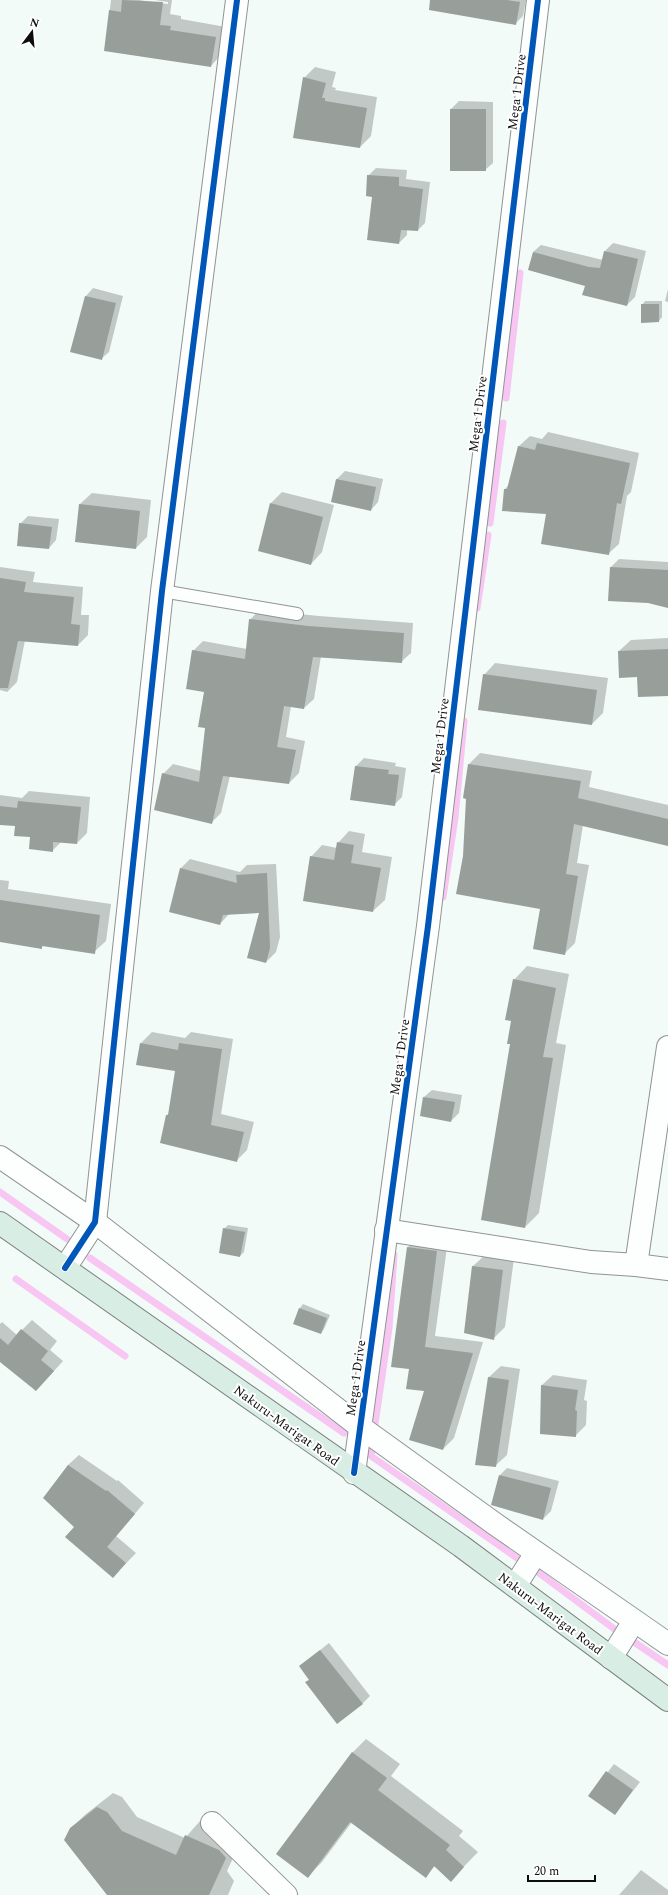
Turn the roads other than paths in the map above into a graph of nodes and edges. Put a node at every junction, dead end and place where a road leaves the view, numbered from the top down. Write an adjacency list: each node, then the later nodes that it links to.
1 (237, 0): 3 (street)
2 (538, 0): 9 (street, Mega 1 Drive)
3 (162, 591): 4 (lane); 7 (street)
4 (297, 614)
5 (668, 1047): 10 (street)
6 (0, 1157): 7 (street)
7 (95, 1222): 11 (street); 13 (street)
8 (0, 1223): 11 (main road, Nakuru-Marigat Road)
9 (386, 1230): 10 (street); 13 (street, Mega 1 Drive)
10 (636, 1265): 12 (street)
11 (65, 1268): 14 (main road, Nakuru-Marigat Road)
12 (668, 1269)
13 (359, 1426): 14 (street, Mega 1 Drive); 15 (street)
14 (354, 1473): 16 (main road, Nakuru-Marigat Road)
15 (536, 1553): 16 (street); 17 (street)
16 (514, 1586): 19 (main road, Nakuru-Marigat Road)
17 (634, 1621): 18 (street); 19 (street)
18 (668, 1644)
19 (611, 1658): 20 (main road, Nakuru-Marigat Road)
20 (668, 1700)
21 (212, 1823): 22 (street)
22 (286, 1895)

